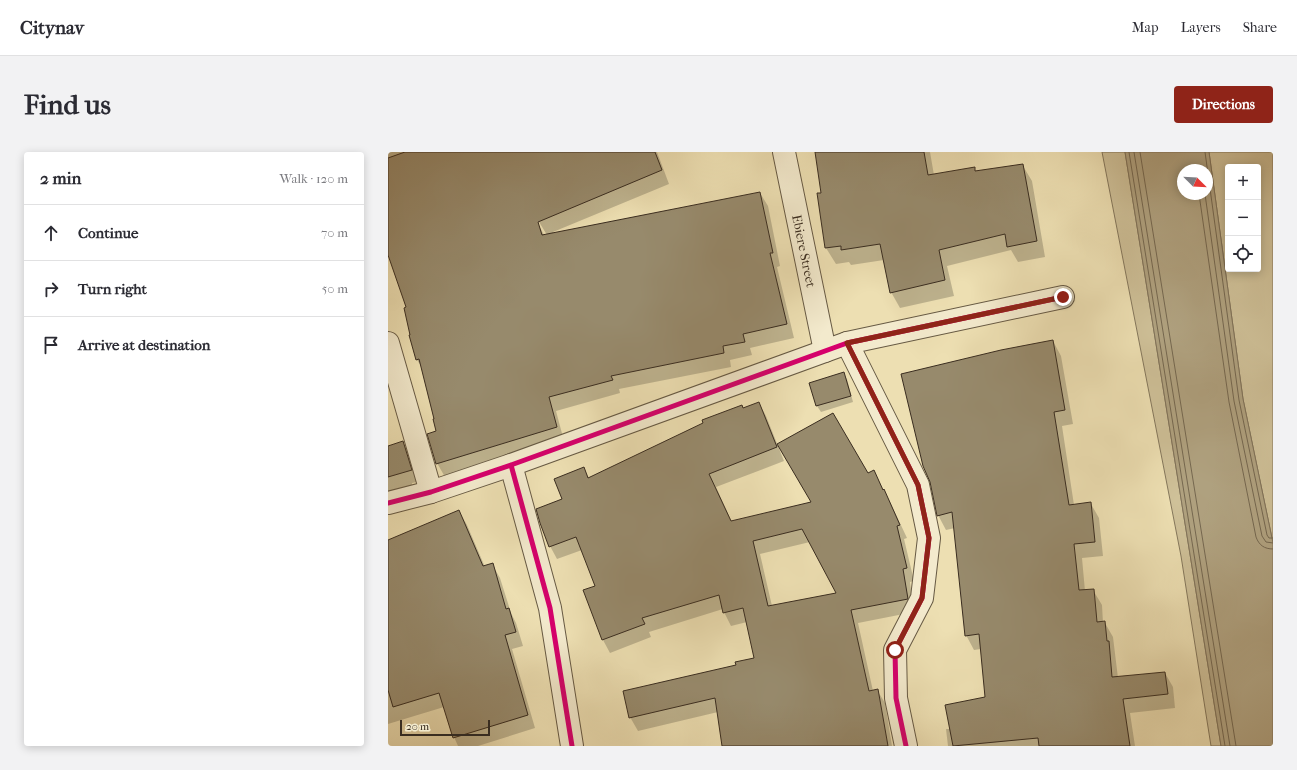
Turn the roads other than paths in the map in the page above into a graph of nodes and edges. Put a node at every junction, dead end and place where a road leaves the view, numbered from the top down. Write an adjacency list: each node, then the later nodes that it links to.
1 (784, 152): 5 (street, Ebiere Street)
2 (1063, 297): 4 (street)
3 (388, 343): 7 (street)
4 (847, 343): 5 (street); 10 (street)
5 (825, 351): 6 (street)
6 (511, 465): 7 (street); 9 (street)
7 (431, 492): 8 (street)
8 (388, 503)
9 (572, 746)
10 (906, 746)

